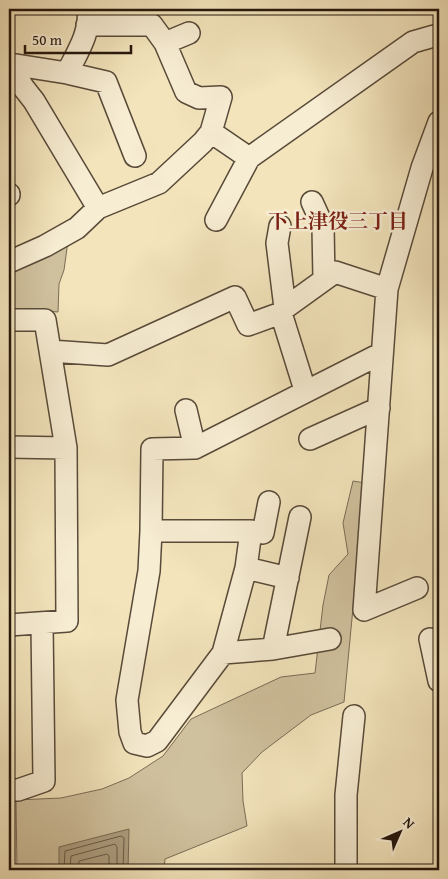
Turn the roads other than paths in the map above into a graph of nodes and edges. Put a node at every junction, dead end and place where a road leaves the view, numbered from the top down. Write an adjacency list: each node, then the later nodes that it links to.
1 (88, 17): 4 (street); 6 (street)
2 (189, 33): 4 (street)
3 (439, 36): 11 (street)
4 (165, 43): 9 (street)
5 (9, 64): 6 (street); 7 (street)
6 (67, 73): 10 (street)
7 (16, 91): 13 (street)
8 (439, 122): 18 (street)
9 (210, 132): 11 (street); 13 (street)
10 (135, 156)
11 (248, 158): 14 (street)
12 (312, 202): 17 (street)
13 (98, 208): 16 (street)
14 (216, 220)
15 (280, 226): 19 (street)
16 (9, 262)
17 (324, 280): 18 (street); 19 (street)
18 (387, 289): 22 (street)
19 (283, 310): 21 (street); 23 (street)
20 (9, 320): 21 (street)
21 (50, 350): 28 (street)
22 (382, 352): 23 (street); 24 (street)
23 (306, 390): 29 (street)
24 (379, 408): 26 (street); 36 (street)
25 (186, 410): 29 (street)
26 (310, 439)
27 (9, 447): 28 (street)
28 (66, 448): 37 (street)
29 (195, 448): 32 (street)
30 (270, 502): 33 (street)
31 (300, 517): 35 (street)
32 (151, 531): 33 (street); 42 (street)
33 (251, 531): 34 (street)
34 (246, 568): 35 (street); 42 (street)
35 (288, 578): 41 (street)
36 (417, 588)
37 (42, 624): 38 (street); 45 (street)
38 (9, 625)
39 (330, 639): 41 (street)
40 (430, 639): 43 (street)
41 (273, 649): 42 (street)
42 (223, 653)
43 (439, 681)
44 (354, 716): 46 (street)
45 (9, 790)
46 (346, 870)

